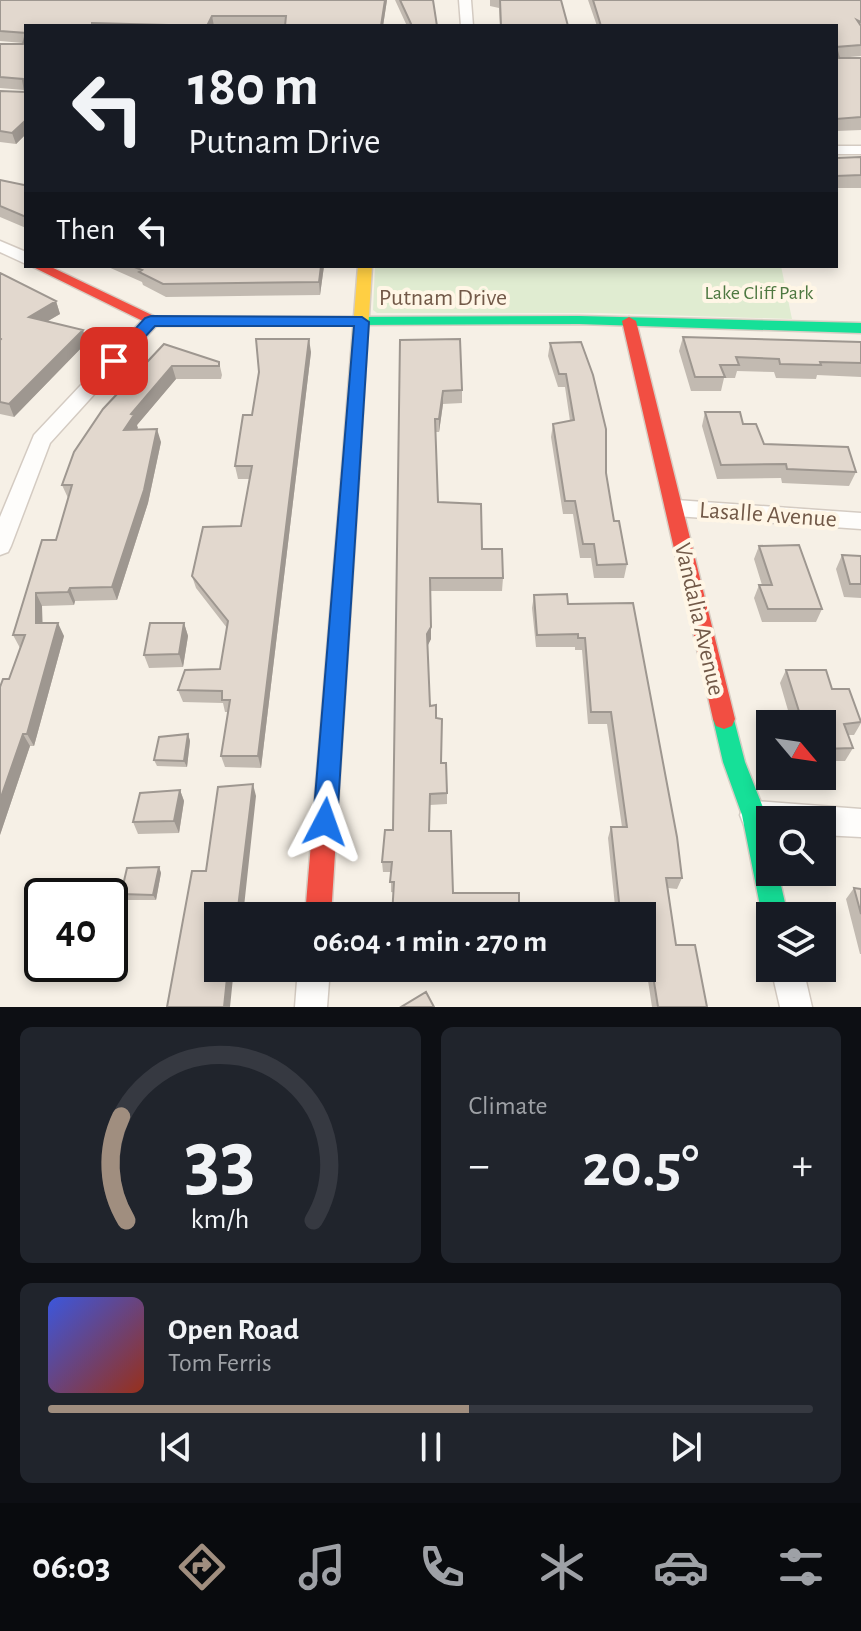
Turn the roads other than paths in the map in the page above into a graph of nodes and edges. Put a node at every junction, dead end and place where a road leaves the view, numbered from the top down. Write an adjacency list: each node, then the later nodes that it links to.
1 (465, 0): 2 (street)
2 (467, 24)
3 (838, 150): 4 (street)
4 (861, 150)
5 (0, 246): 6 (street)
6 (24, 258)
7 (42, 268): 9 (street, Putnam Drive)
8 (365, 268): 11 (street)
9 (151, 321): 11 (street, Putnam Drive); 15 (street)
10 (629, 321): 11 (street, Putnam Drive); 12 (street, Putnam Drive); 13 (street, Vandalia Avenue)
11 (362, 322): 19 (street)
12 (861, 328)
13 (676, 508): 14 (street, Lasalle Avenue); 16 (street, Vandalia Avenue)
14 (861, 521)
15 (0, 546)
16 (754, 815): 20 (street, Vandalia Avenue)
17 (836, 822): 18 (street)
18 (861, 823)
19 (319, 902)
20 (772, 902)
21 (313, 982): 23 (street)
22 (790, 982): 24 (street)
23 (311, 1007)
24 (796, 1007)

